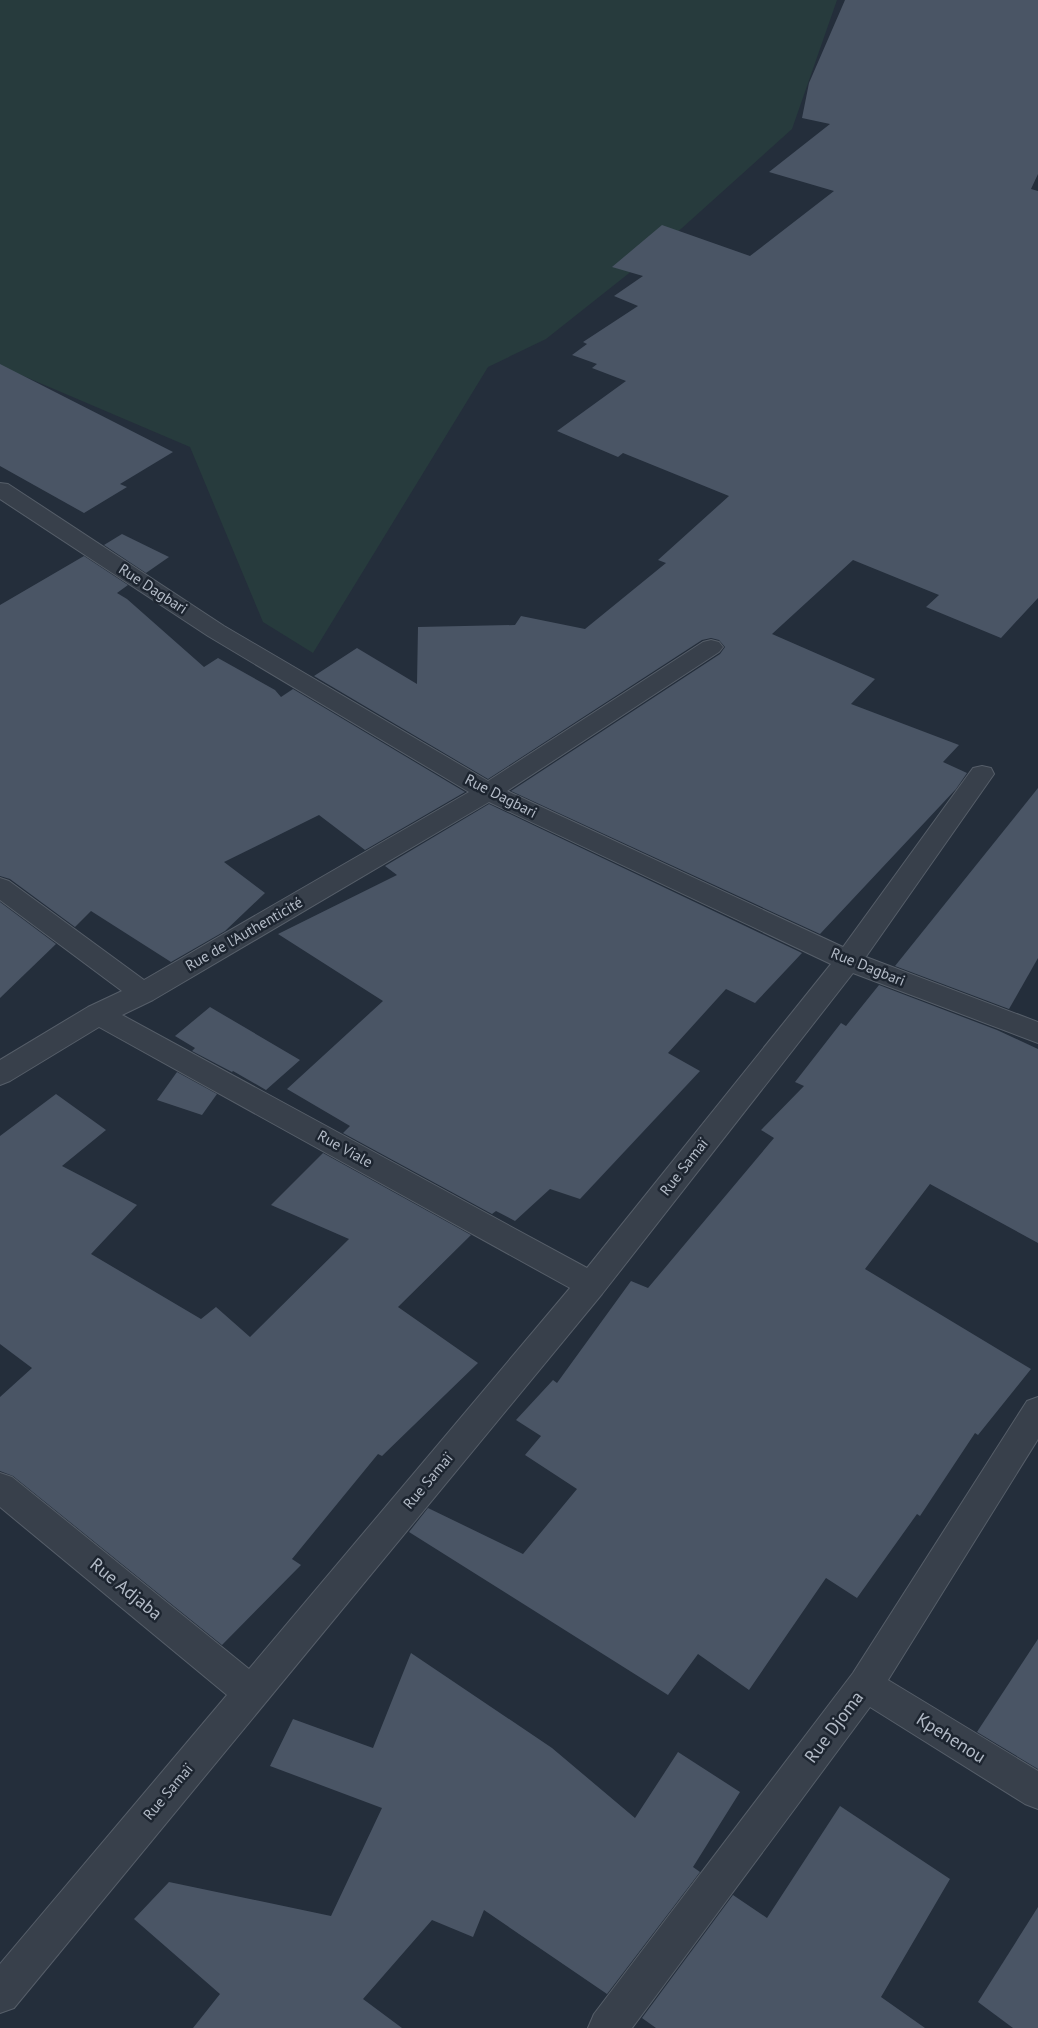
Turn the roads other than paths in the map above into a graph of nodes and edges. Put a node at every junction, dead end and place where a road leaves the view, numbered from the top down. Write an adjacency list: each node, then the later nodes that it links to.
1 (0, 489): 4 (street, Rue Dagbari)
2 (711, 646): 4 (street, Rue de l'Authenticité)
3 (982, 774): 6 (street, Rue Samaï)
4 (488, 792): 6 (street, Rue Dagbari); 7 (street, Rue de l'Authenticité)
5 (0, 887): 7 (street)
6 (848, 961): 9 (street, Rue Dagbari); 11 (street, Rue Samaï)
7 (143, 993): 8 (street, Rue de l'Authenticité)
8 (98, 1014): 10 (street, Rue de l'Authenticité); 11 (street, Rue Viale)
9 (1038, 1033)
10 (0, 1074)
11 (591, 1285): 15 (street, Rue Samaï)
12 (1038, 1411): 14 (street, Rue Djoma)
13 (0, 1486): 15 (street, Rue Adjaba)
14 (865, 1685): 16 (street, Kpehenou); 18 (street, Rue Djoma)
15 (251, 1692): 17 (street, Rue Samaï)
16 (1038, 1792)
17 (0, 1994)
18 (608, 2028)

